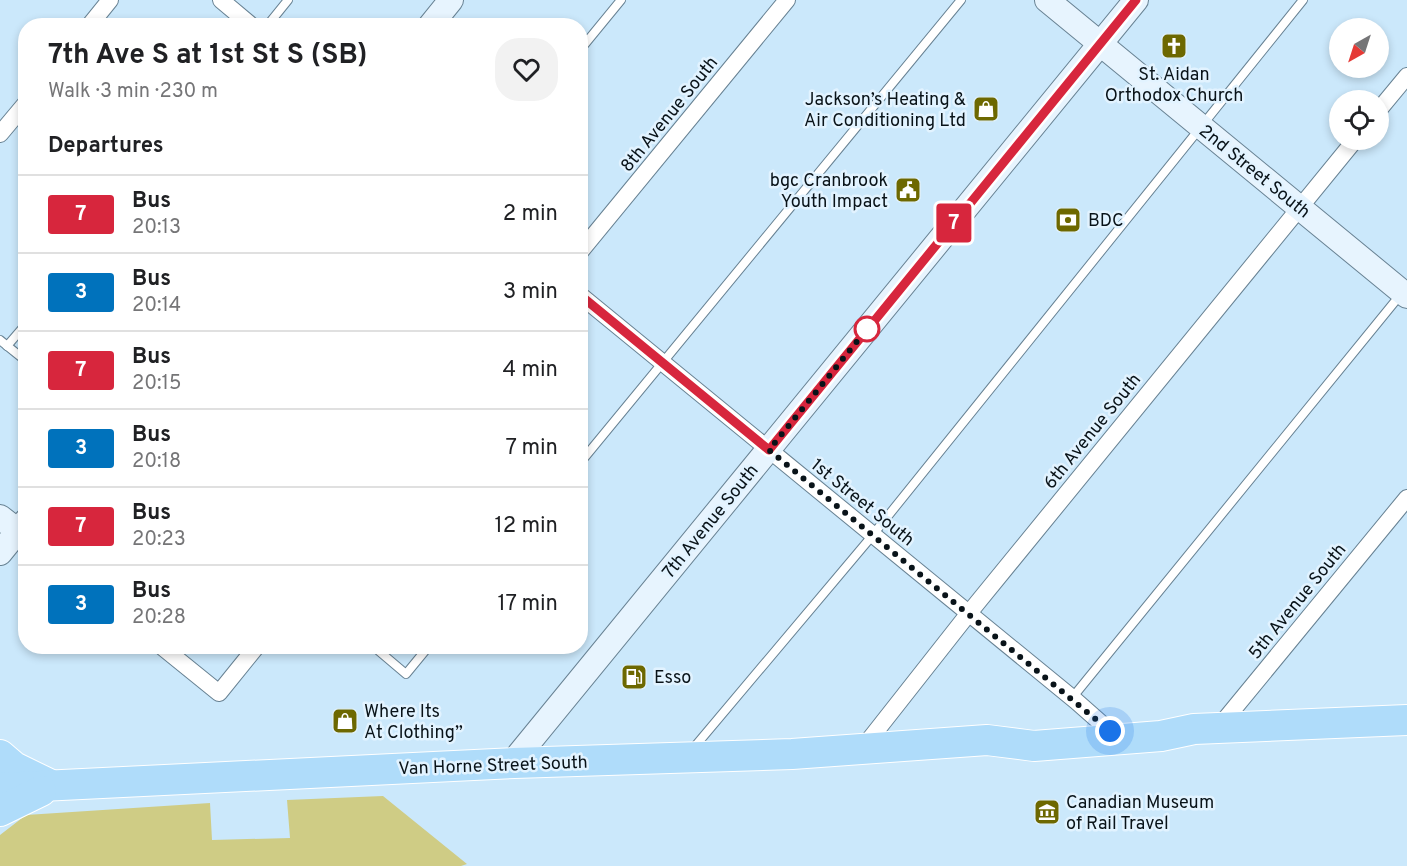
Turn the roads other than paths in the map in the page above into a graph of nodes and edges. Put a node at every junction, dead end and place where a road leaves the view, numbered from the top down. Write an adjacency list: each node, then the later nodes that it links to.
1 (110, 0): 11 (street)
2 (221, 0): 12 (street)
3 (288, 0): 13 (lane)
4 (451, 0): 14 (street)
5 (621, 0): 15 (lane)
6 (787, 0): 24 (street, 8th Avenue South)
7 (961, 0): 30 (lane)
8 (1047, 0): 16 (street, 2nd Street South)
9 (1136, 0): 16 (street, 7th Avenue South)
10 (1303, 0): 20 (lane)
11 (95, 18)
12 (242, 18)
13 (273, 18)
14 (436, 18)
15 (588, 40)
16 (1100, 44): 20 (street, 2nd Street South); 31 (street, 7th Avenue South)
17 (1407, 76): 18 (street)
18 (1389, 98)
19 (18, 113): 21 (street)
20 (1201, 126): 23 (street, 2nd Street South); 35 (lane)
21 (0, 134)
22 (1347, 150): 23 (street, 6th Avenue South)
23 (1299, 207): 25 (street, 2nd Street South); 37 (street, 6th Avenue South)
24 (588, 242)
25 (1405, 291): 42 (lane)
26 (588, 302): 30 (street, 1st Street South)
27 (18, 331): 28 (lane)
28 (4, 343): 29 (lane)
29 (18, 354)
30 (663, 363): 31 (street, 1st Street South); 32 (lane)
31 (769, 450): 35 (street, 1st Street South); 49 (street, 7th Avenue South)
32 (588, 453)
33 (1407, 498): 44 (street, 5th Avenue South)
34 (17, 527): 36 (street)
35 (873, 535): 37 (street, 1st Street South); 48 (lane)
36 (0, 553)
37 (969, 613): 42 (street, 1st Street South); 46 (street, 6th Avenue South)
38 (171, 654): 39 (street)
39 (251, 654)
40 (382, 654): 41 (lane)
41 (422, 654)
42 (1072, 698): 45 (street, 1st Street South)
43 (1400, 717): 44 (highway, Van Horne Street South)
44 (1206, 729): 45 (highway, Van Horne Street South)
45 (1110, 731): 46 (highway, Van Horne Street South)
46 (862, 749): 48 (highway, Van Horne Street South)
47 (0, 754): 50 (highway)
48 (684, 759): 49 (highway, Van Horne Street South)
49 (512, 764): 50 (highway, Van Horne Street South)
50 (51, 786): 51 (highway, Van Horne Street South); 52 (highway)
51 (0, 788)
52 (0, 811)

